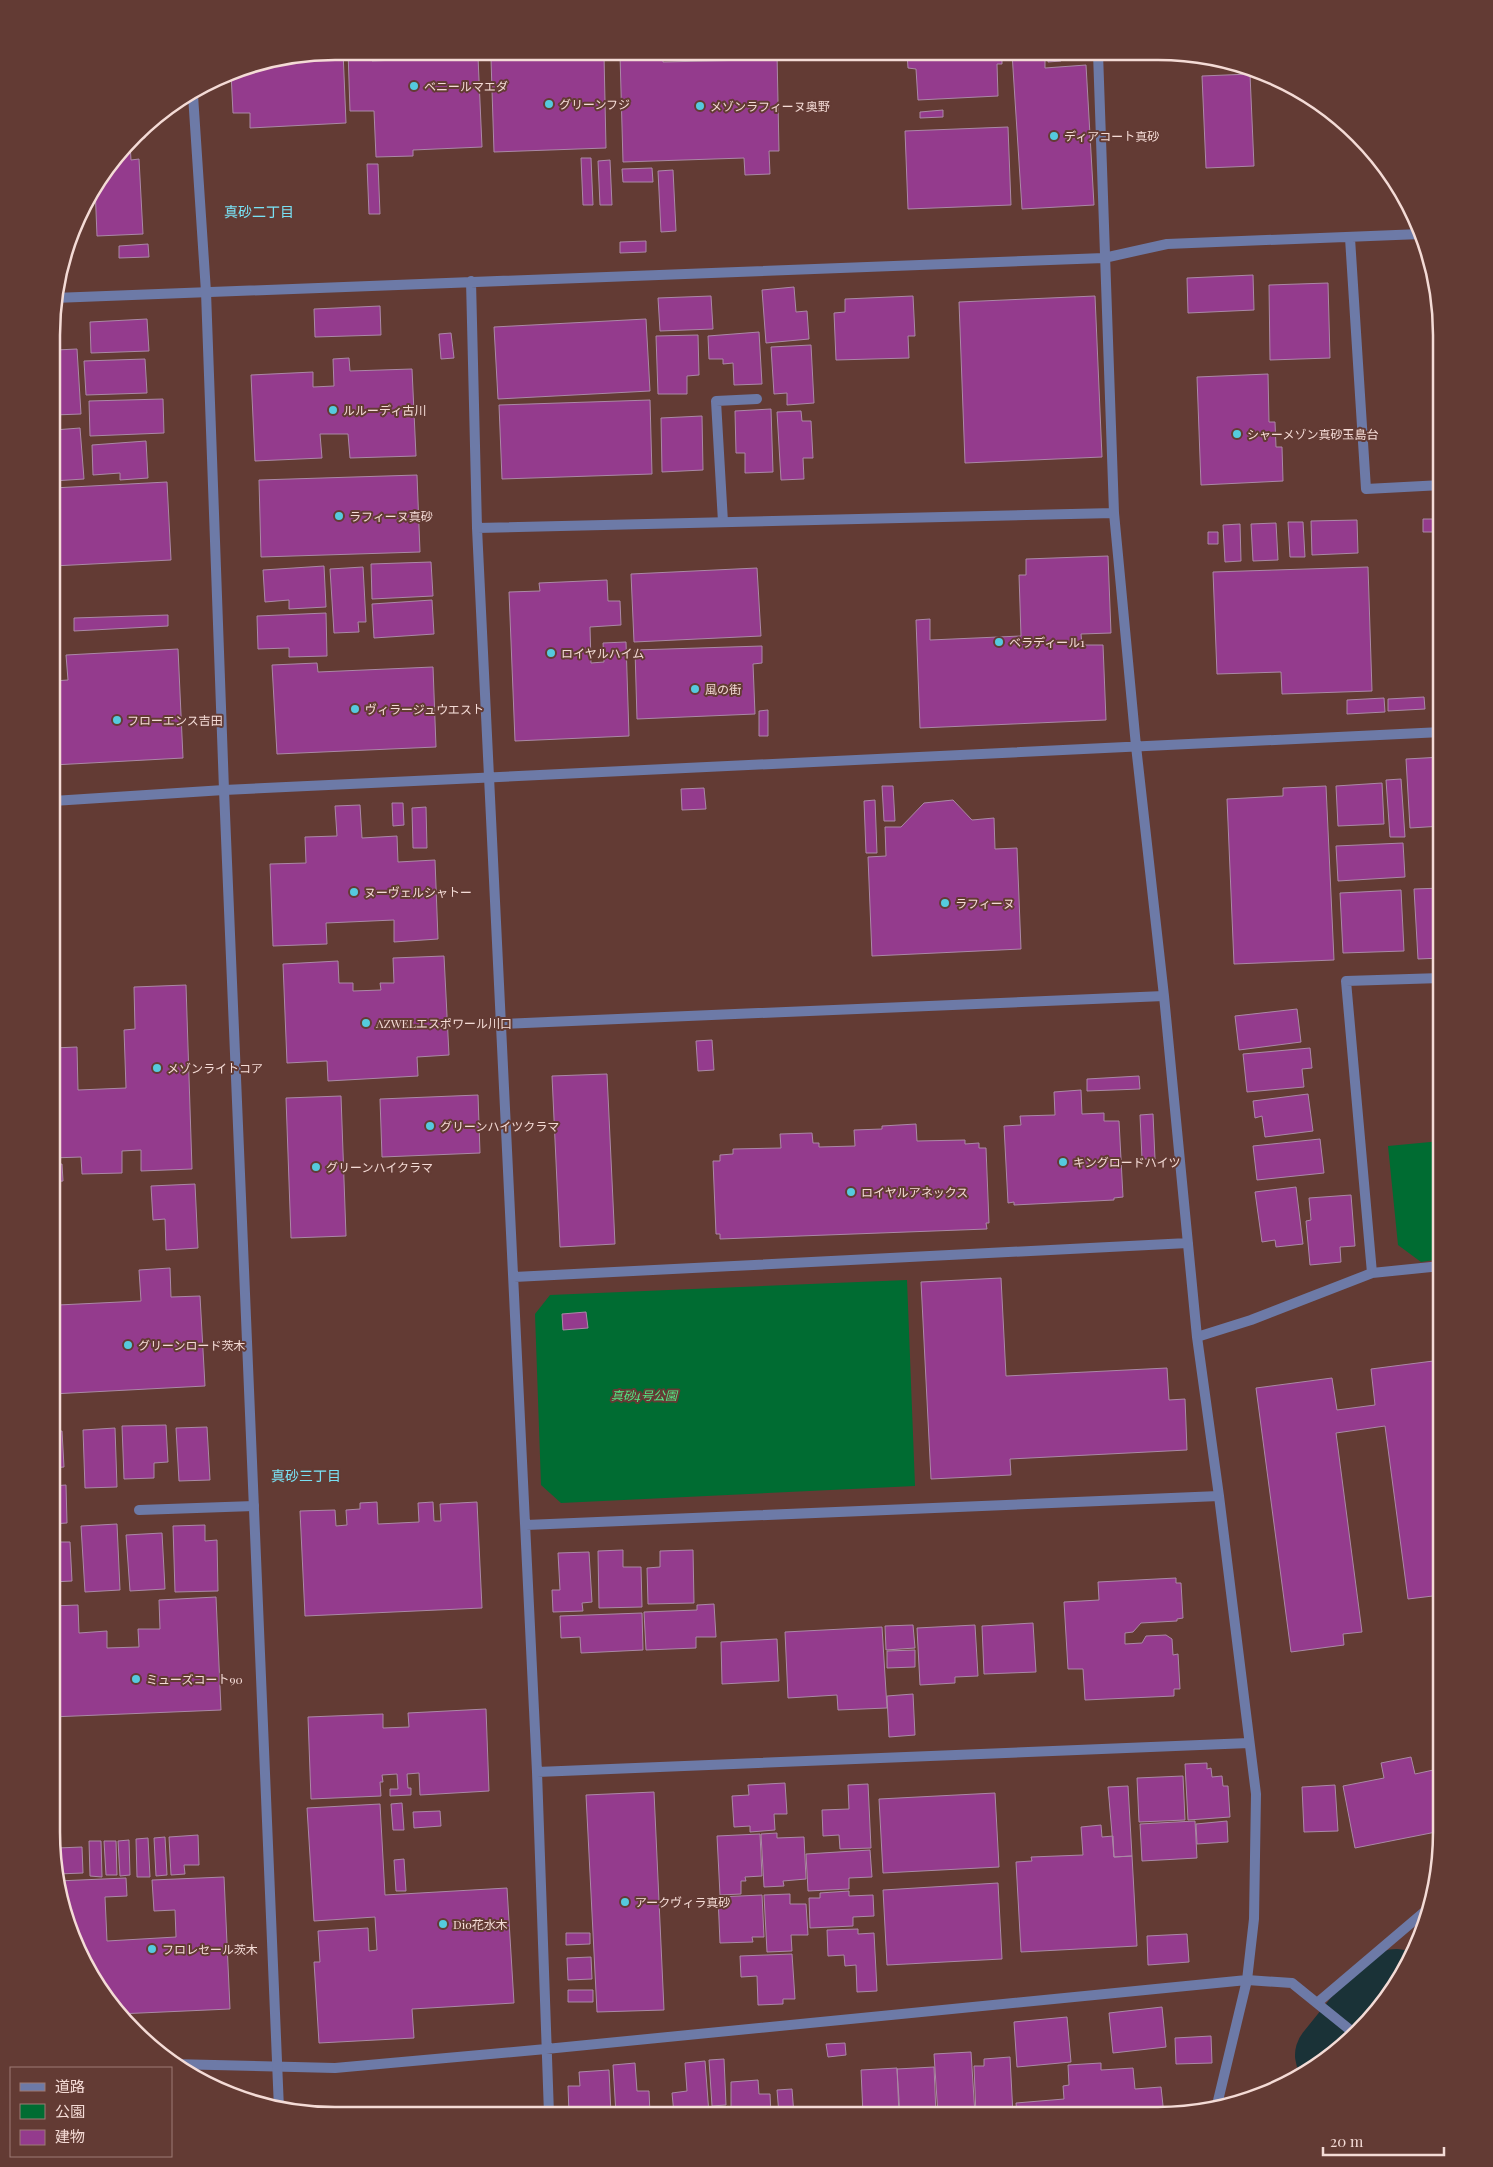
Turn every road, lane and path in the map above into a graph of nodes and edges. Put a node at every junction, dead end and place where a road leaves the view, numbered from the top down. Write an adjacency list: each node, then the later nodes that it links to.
1 (1098, 60): 5 (street)
2 (193, 99): 7 (street)
3 (1414, 234): 4 (street)
4 (1350, 238): 5 (street); 10 (street)
5 (1104, 258): 6 (street); 11 (street)
6 (471, 282): 7 (street); 13 (street)
7 (206, 292): 8 (street); 17 (street)
8 (62, 298)
9 (758, 399): 12 (street)
10 (1433, 486)
11 (1114, 513): 12 (street); 15 (street)
12 (723, 522): 13 (street)
13 (477, 528): 16 (street)
14 (1433, 732): 15 (street)
15 (1136, 746): 16 (street); 20 (street)
16 (489, 779): 17 (street); 21 (street)
17 (224, 790): 18 (street); 28 (street)
18 (60, 801)
19 (1433, 978): 24 (street)
20 (1164, 996): 21 (street); 22 (street)
21 (500, 1024): 25 (street)
22 (1188, 1243): 25 (street); 26 (street)
23 (1433, 1267): 24 (street)
24 (1372, 1273): 26 (street)
25 (514, 1277): 30 (street)
26 (1196, 1337): 27 (street)
27 (1219, 1496): 30 (street); 31 (street)
28 (254, 1506): 29 (street); 39 (street)
29 (139, 1510)
30 (526, 1525): 32 (street)
31 (1249, 1743): 32 (street); 34 (street)
32 (537, 1772): 37 (street)
33 (1420, 1916): 35 (street)
34 (1248, 1980): 35 (street); 37 (street); 41 (street)
35 (1317, 2003): 36 (street)
36 (1350, 2030)
37 (546, 2050): 39 (street); 42 (street)
38 (187, 2064): 39 (street)
39 (277, 2066): 40 (street)
40 (279, 2101)
41 (1218, 2101)
42 (549, 2107)

